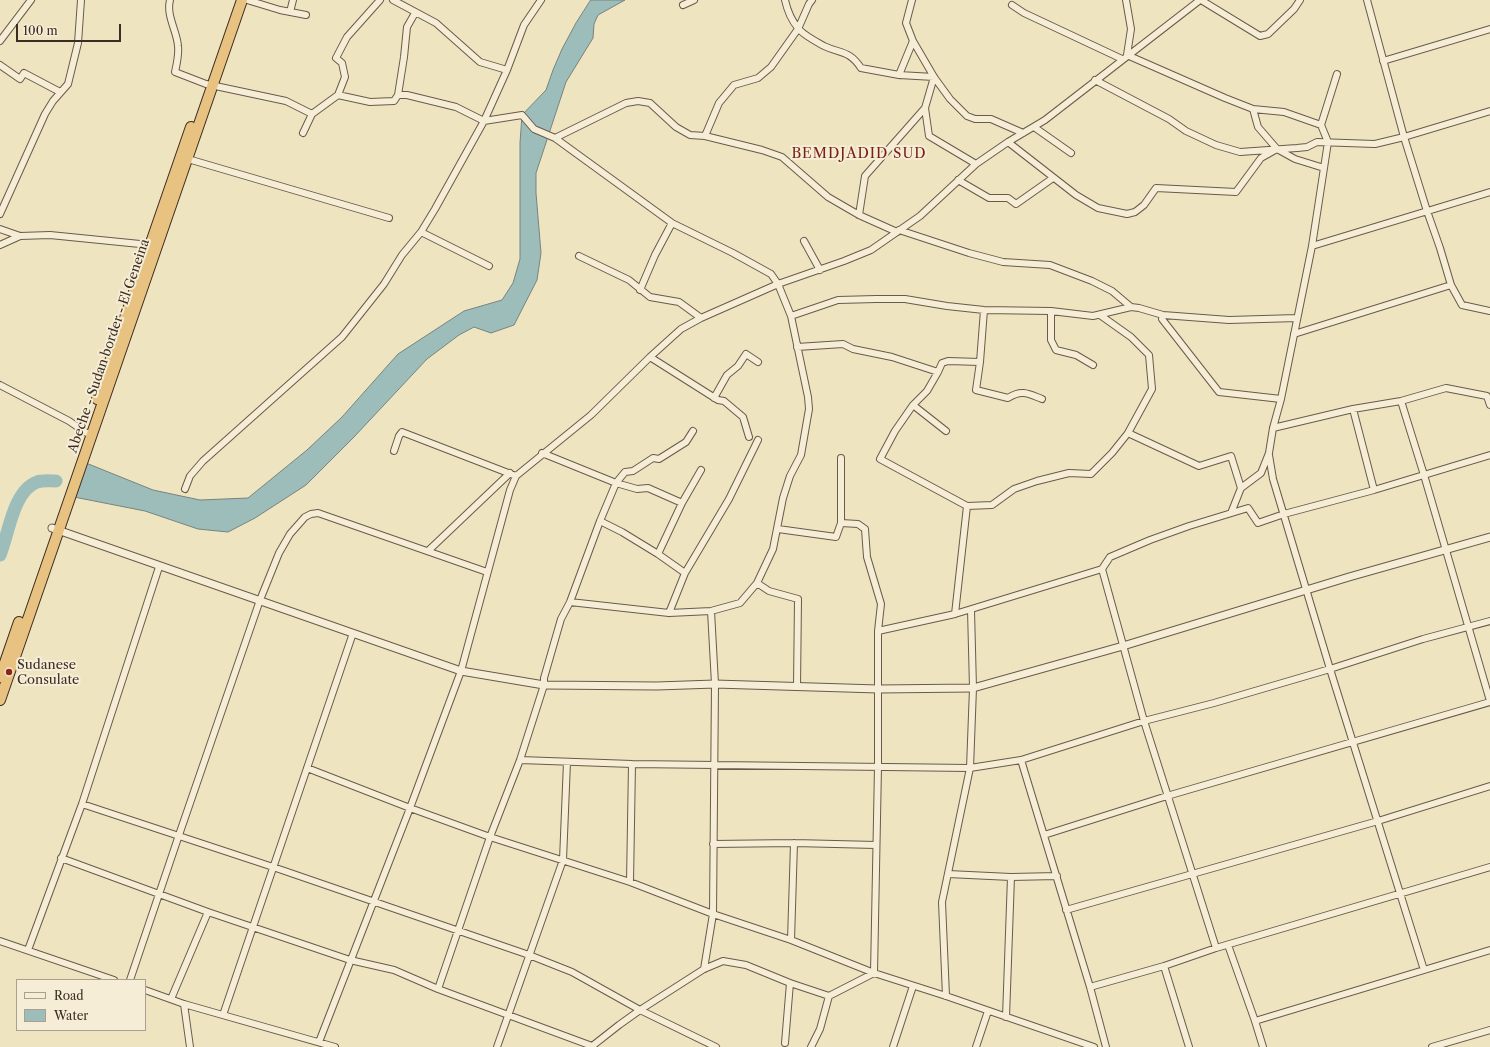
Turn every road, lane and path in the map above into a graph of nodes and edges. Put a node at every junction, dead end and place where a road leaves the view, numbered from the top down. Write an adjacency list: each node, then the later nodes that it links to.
1 (32, 0): 28 (street)
2 (81, 0): 39 (street)
3 (170, 0): 38 (street)
4 (235, 0): 38 (highway, Abeche - Sudan border - El Geneina)
5 (242, 0): 38 (highway, Abeche - Sudan border - El Geneina)
6 (248, 0): 22 (street)
7 (293, 0): 22 (street)
8 (380, 0): 40 (street)
9 (393, 0): 23 (street)
10 (541, 0): 33 (street)
11 (694, 0): 20 (street)
12 (784, 0): 25 (street)
13 (812, 0): 25 (street)
14 (912, 0): 27 (street)
15 (1134, 0): 19 (street)
16 (1200, 0): 17 (street); 29 (street)
17 (1300, 0)
18 (1368, 0): 31 (street)
19 (1127, 1): 29 (street)
20 (683, 5)
21 (1012, 5): 30 (street)
22 (290, 12): 24 (street)
23 (416, 12): 33 (street); 41 (street)
24 (306, 15)
25 (798, 29): 35 (street); 51 (street)
26 (1490, 29): 31 (street)
27 (913, 41): 35 (street); 36 (street)
28 (0, 42)
29 (1127, 55): 30 (street); 43 (street)
30 (1122, 59): 37 (street)
31 (1383, 61): 52 (street)
32 (0, 65): 39 (street)
33 (507, 70): 46 (street)
34 (1337, 74): 47 (street)
35 (899, 75): 36 (street)
36 (934, 77): 42 (street); 50 (street)
37 (1095, 80): 48 (street); 56 (street)
38 (209, 84): 45 (street); 58 (highway, Abeche - Sudan border - El Geneina); 75 (highway, Abeche - Sudan border - El Geneina)
39 (60, 92): 65 (street)
40 (338, 95): 41 (street); 45 (street)
41 (398, 95): 46 (street)
42 (925, 108): 59 (street); 66 (street)
43 (1253, 109): 47 (street); 56 (street)
44 (1490, 111): 52 (street)
45 (312, 114): 49 (street)
46 (484, 121): 53 (street); 71 (street)
47 (1321, 125): 55 (street)
48 (1034, 127): 50 (street); 57 (street)
49 (303, 133)
50 (1023, 133): 54 (street)
51 (705, 136): 53 (street); 66 (street)
52 (1404, 137): 55 (street); 64 (street)
53 (555, 138): 68 (street)
54 (1008, 142): 59 (street); 61 (street)
55 (1328, 142): 56 (street); 60 (street)
56 (1277, 149): 60 (street); 61 (street)
57 (1071, 153)
58 (188, 159): 67 (street); 99 (highway, Abeche - Sudan border - El Geneina)
59 (976, 164): 62 (street)
60 (1324, 168): 76 (street)
61 (1054, 178): 62 (street)
62 (958, 180): 70 (street)
63 (1490, 192): 64 (street)
64 (1427, 211): 76 (street); 81 (street)
65 (0, 214)
66 (859, 216): 70 (street)
67 (389, 218)
68 (672, 223): 80 (street); 82 (street)
69 (0, 229): 72 (street)
70 (898, 231): 79 (street); 83 (street)
71 (421, 232): 78 (street); 125 (street)
72 (20, 236): 74 (street); 75 (street)
73 (804, 241): 79 (street)
74 (0, 245)
75 (150, 245): 99 (highway, Abeche - Sudan border - El Geneina)
76 (1312, 246): 91 (street)
77 (579, 256): 82 (street)
78 (489, 266)
79 (820, 270): 80 (street)
80 (778, 284): 89 (street); 90 (street)
81 (1451, 285): 86 (street); 92 (street)
82 (640, 290): 90 (street)
83 (1131, 307): 87 (street); 88 (street)
84 (984, 310): 85 (street); 89 (street); 96 (street)
85 (1051, 311): 87 (street); 97 (street)
86 (1490, 312)
87 (1100, 315): 112 (street)
88 (1163, 315): 91 (street); 103 (street)
89 (791, 316): 93 (street)
90 (701, 318): 94 (street)
91 (1297, 318): 92 (street)
92 (1294, 334): 103 (street)
93 (797, 347): 98 (street); 134 (street)
94 (650, 357): 101 (street); 116 (street)
95 (758, 362): 101 (street)
96 (980, 362): 98 (street); 102 (street)
97 (1093, 366)
98 (938, 372): 105 (street)
99 (107, 381): 111 (highway, Abeche - Sudan border - El Geneina)
100 (0, 385): 111 (street)
101 (714, 398): 113 (street)
102 (1042, 399)
103 (1281, 399): 108 (street)
104 (1401, 401): 106 (street); 107 (street); 122 (street)
105 (913, 405): 109 (street); 128 (street)
106 (1490, 405)
107 (1353, 409): 108 (street); 126 (street)
108 (1273, 428): 117 (street)
109 (946, 431)
110 (693, 432): 123 (street)
111 (88, 433): 133 (highway, Abeche - Sudan border - El Geneina)
112 (1128, 433): 124 (street); 128 (street)
113 (749, 437)
114 (758, 440): 142 (street)
115 (394, 451): 121 (street)
116 (542, 453): 121 (street); 123 (street)
117 (1269, 454): 124 (street); 130 (street)
118 (1490, 455): 122 (street)
119 (840, 458): 132 (street)
120 (701, 470): 127 (street)
121 (513, 474): 137 (street); 141 (street)
122 (1424, 475): 126 (street); 136 (street)
123 (616, 483): 127 (street); 131 (street)
124 (1241, 488): 129 (street)
125 (185, 489)
126 (1374, 490): 130 (street)
127 (682, 503): 138 (street)
128 (967, 506): 150 (street)
129 (1231, 513): 130 (street); 140 (street)
130 (1284, 514): 144 (street)
131 (600, 521): 138 (street); 146 (street)
132 (840, 523): 134 (street); 153 (street)
133 (55, 529): 139 (street); 158 (highway, Abeche - Sudan border - El Geneina); 164 (highway, Abeche - Sudan border - El Geneina)
134 (778, 529): 143 (street)
135 (1490, 537): 136 (street)
136 (1445, 549): 144 (street); 152 (street)
137 (428, 551): 141 (street); 145 (street)
138 (658, 554): 142 (street)
139 (159, 567): 145 (street); 178 (street)
140 (1102, 569): 147 (street); 155 (street)
141 (488, 572): 157 (street)
142 (685, 573): 149 (street)
143 (757, 584): 148 (street); 161 (street)
144 (1307, 590): 155 (street); 156 (street)
145 (260, 600): 154 (street); 181 (street)
146 (570, 602): 149 (street); 160 (street)
147 (971, 610): 150 (street); 162 (street)
148 (711, 611): 149 (street); 159 (street)
149 (669, 613)
150 (955, 614): 153 (street)
151 (1490, 621): 152 (street)
152 (1469, 627): 156 (street); 165 (street)
153 (878, 632): 163 (street)
154 (353, 633): 157 (street); 174 (street)
155 (1123, 646): 162 (street); 166 (street)
156 (1330, 669): 166 (street); 167 (street)
157 (461, 671): 160 (street); 179 (street)
158 (0, 676)
159 (715, 684): 160 (street); 161 (street); 172 (street)
160 (544, 685): 168 (street)
161 (797, 687): 163 (street)
162 (973, 688): 163 (street); 175 (street)
163 (878, 689): 173 (street)
164 (0, 700)
165 (1490, 701): 167 (street)
166 (1144, 721): 169 (street); 177 (street)
167 (1353, 742): 177 (street); 180 (street)
168 (520, 760): 170 (street); 183 (street)
169 (1021, 760): 175 (street); 182 (street)
170 (567, 762): 171 (street); 188 (street)
171 (632, 764): 172 (street); 195 (street)
172 (713, 765): 173 (street); 185 (street)
173 (878, 767): 175 (street); 186 (street)
174 (307, 768): 179 (street); 189 (street)
175 (970, 768): 191 (street)
176 (1490, 786): 180 (street)
177 (1167, 796): 182 (street); 192 (street)
178 (82, 804): 181 (street); 187 (street)
179 (410, 808): 183 (street); 198 (street)
180 (1378, 821): 192 (street); 197 (street)
181 (178, 835): 189 (street); 196 (street)
182 (1044, 835): 193 (street)
183 (490, 837): 188 (street); 203 (street)
184 (794, 843): 185 (street); 186 (street); 204 (street)
185 (713, 844): 201 (street)
186 (876, 845): 215 (street)
187 (61, 858): 196 (street); 208 (street)
188 (563, 860): 195 (street); 210 (street)
189 (273, 867): 198 (street); 202 (street)
190 (1490, 867): 197 (street)
191 (948, 874): 194 (street); 224 (street)
192 (1193, 874): 199 (street); 207 (street)
193 (1057, 876): 194 (street); 199 (street)
194 (1011, 877): 231 (street)
195 (630, 882): 201 (street)
196 (159, 894): 200 (street); 217 (street)
197 (1399, 894): 206 (street); 214 (street)
198 (372, 902): 203 (street); 211 (street)
199 (1066, 910): 220 (street)
200 (208, 912): 202 (street); 225 (street)
201 (713, 914): 204 (street); 213 (street)
202 (253, 926): 211 (street); 229 (street)
203 (458, 931): 210 (street); 221 (street)
204 (791, 940): 215 (street)
205 (0, 941): 208 (street)
206 (1228, 945): 207 (street); 232 (street)
207 (1216, 948): 212 (street)
208 (28, 950): 216 (street)
209 (1490, 950): 214 (street)
210 (528, 955): 227 (street); 230 (street)
211 (350, 960): 221 (street); 234 (street)
212 (1164, 966): 220 (street); 246 (street)
213 (704, 969): 218 (street); 227 (street)
214 (1424, 970): 232 (street)
215 (874, 973): 219 (street); 223 (street)
216 (111, 979)
217 (130, 979)
218 (790, 983): 223 (street); 235 (street)
219 (913, 986): 224 (street); 242 (street)
220 (1090, 987): 245 (street)
221 (438, 989): 230 (street)
222 (146, 990): 225 (street)
223 (829, 996): 241 (street)
224 (946, 996): 228 (street)
225 (171, 999): 226 (street)
226 (184, 1004): 229 (street); 237 (street)
227 (640, 1010): 236 (street); 240 (street)
228 (988, 1011): 231 (street); 243 (street)
229 (224, 1015): 234 (street)
230 (508, 1015): 236 (street); 239 (street)
231 (1006, 1017): 244 (street)
232 (1255, 1021): 247 (street)
233 (1490, 1031): 248 (street)
234 (319, 1042): 238 (street)
235 (785, 1043)
236 (592, 1046)
237 (190, 1047)
238 (335, 1047)
239 (496, 1047)
240 (716, 1047)
241 (811, 1047)
242 (893, 1047)
243 (976, 1047)
244 (1094, 1047)
245 (1106, 1047)
246 (1189, 1047)
247 (1263, 1047)
248 (1432, 1047)

